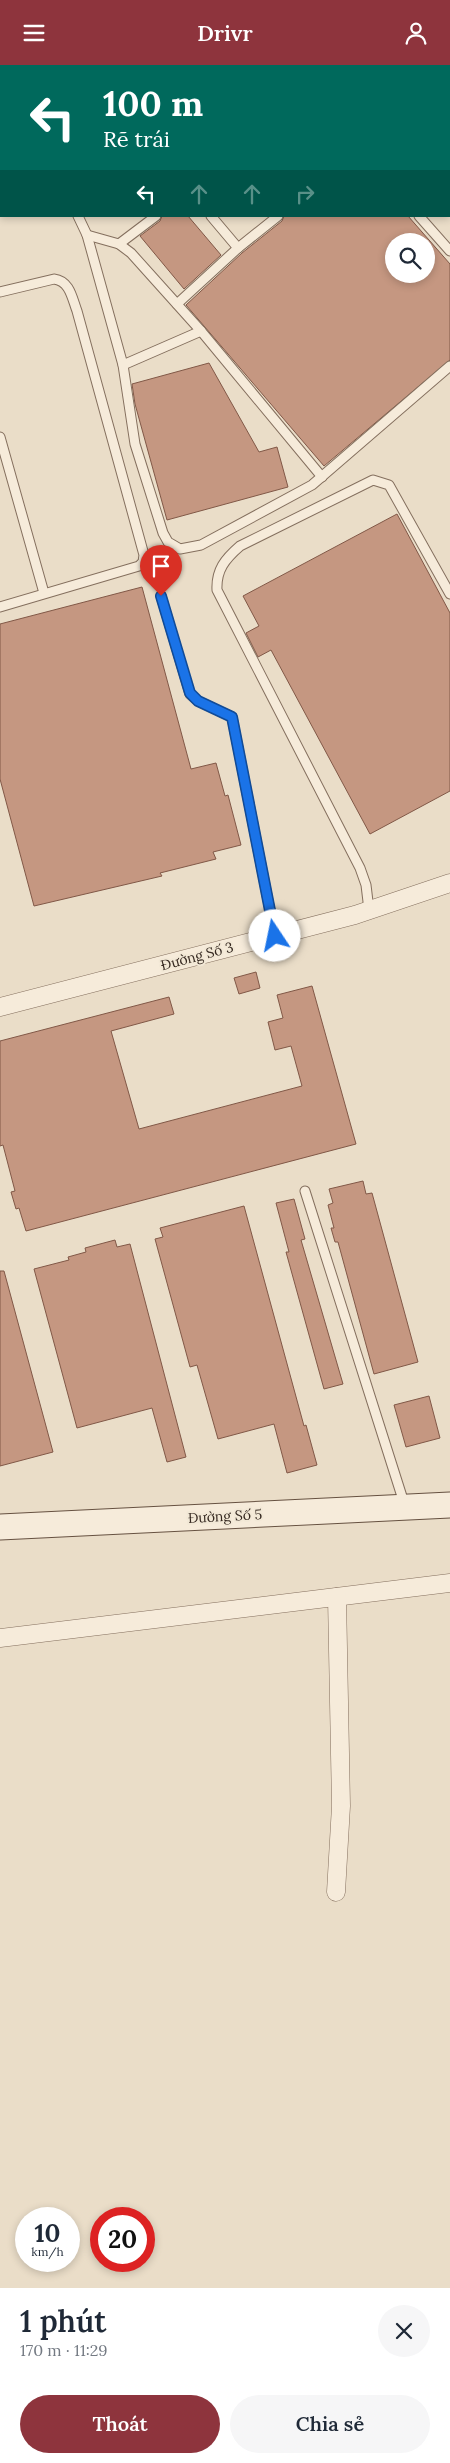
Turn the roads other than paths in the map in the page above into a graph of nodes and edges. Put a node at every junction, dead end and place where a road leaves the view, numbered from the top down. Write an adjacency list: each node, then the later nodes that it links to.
1 (78, 217): 6 (lane)
2 (155, 217): 7 (lane)
3 (212, 217): 8 (lane)
4 (277, 217): 8 (lane)
5 (420, 217): 9 (lane)
6 (87, 235): 7 (lane); 13 (lane)
7 (119, 245): 11 (lane)
8 (238, 248): 11 (lane)
9 (450, 251)
10 (0, 291): 17 (lane)
11 (176, 304): 12 (lane)
12 (200, 331): 13 (lane); 16 (lane)
13 (124, 365): 16 (lane)
14 (450, 366): 16 (lane)
15 (0, 437): 17 (lane)
16 (322, 477)
17 (44, 593): 20 (lane)
18 (450, 594): 22 (lane)
19 (161, 596): 23 (lane)
20 (0, 607)
21 (450, 883): 22 (street, Đường Số 3)
22 (369, 910): 23 (street, Đường Số 3)
23 (275, 936): 24 (street, Đường Số 3)
24 (0, 1007)
25 (306, 1191): 27 (lane)
26 (450, 1505): 27 (street, Đường Số 5)
27 (405, 1507): 28 (street, Đường Số 5)
28 (0, 1527)
29 (450, 1583): 30 (street)
30 (337, 1597): 31 (street); 32 (street)
31 (0, 1638)
32 (336, 1891)

